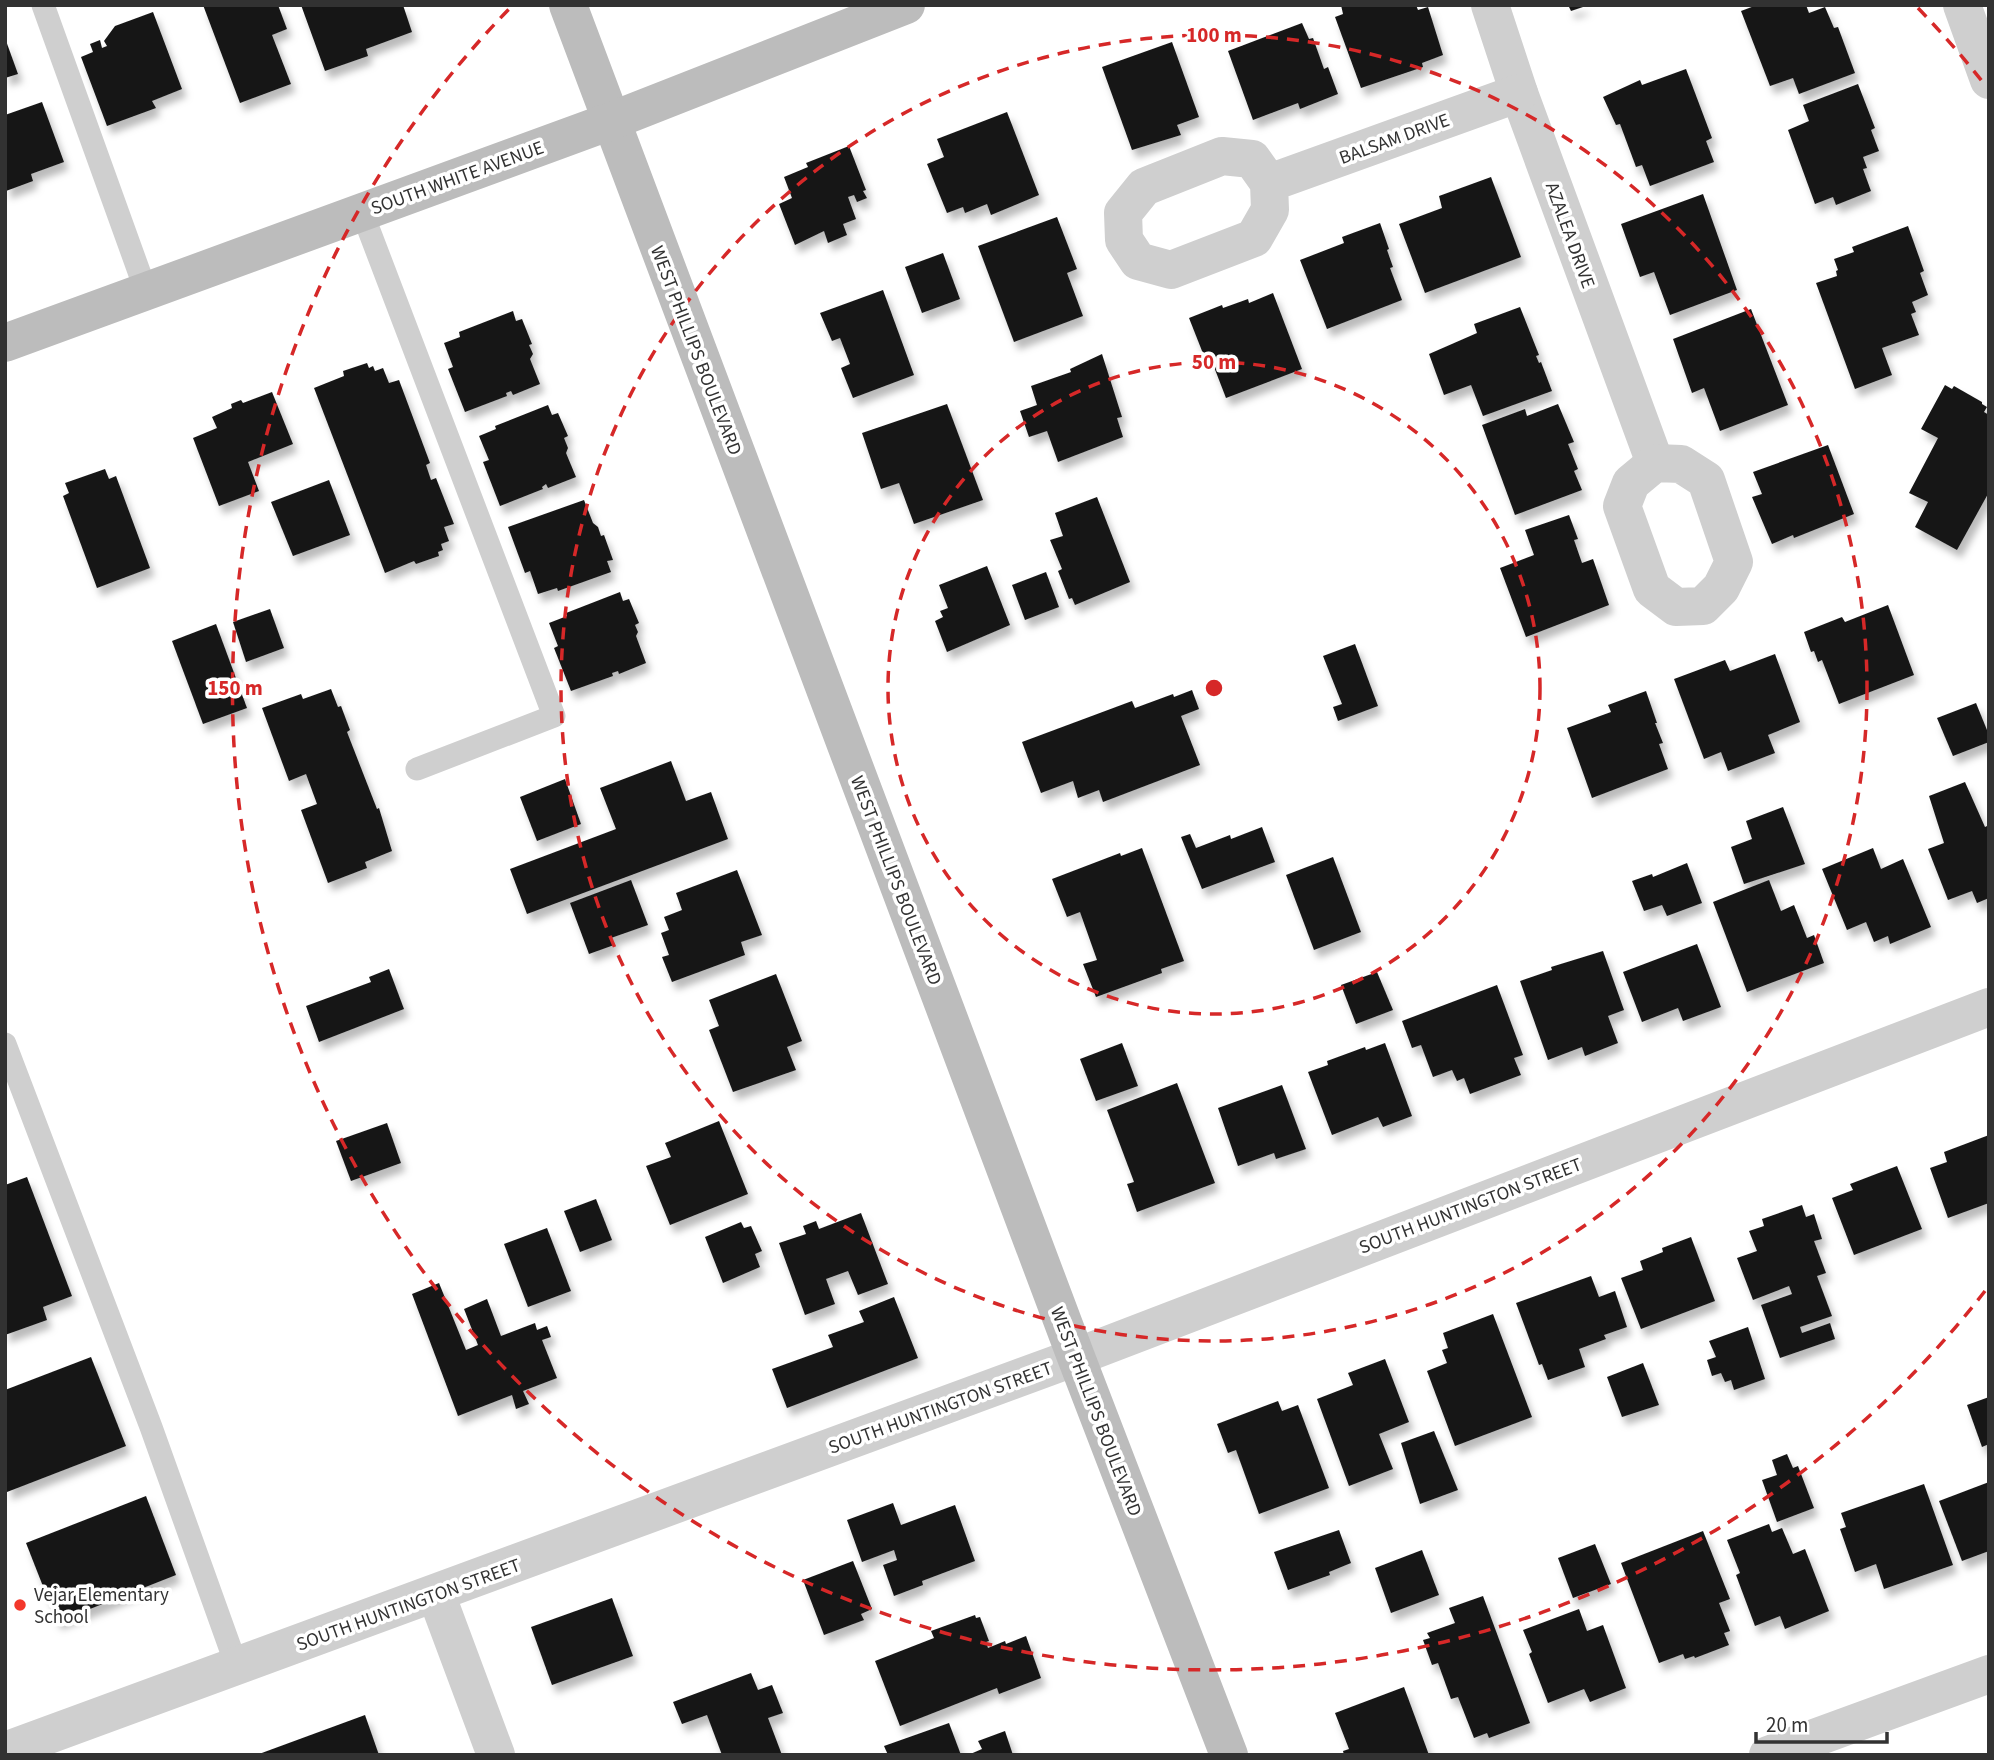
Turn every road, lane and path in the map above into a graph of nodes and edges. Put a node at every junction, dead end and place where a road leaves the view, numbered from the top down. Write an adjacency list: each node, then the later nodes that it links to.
1 (43, 5): 11 (lane)
2 (568, 5): 8 (street, WEST PHILLIPS BOULEVARD)
3 (906, 5): 8 (street, SOUTH WHITE AVENUE)
4 (1490, 5): 7 (street, AZALEA DRIVE)
5 (1962, 5): 6 (street)
6 (1989, 80)
7 (1519, 93): 9 (street, BALSAM DRIVE); 13 (street, AZALEA DRIVE)
8 (611, 121): 10 (street, SOUTH WHITE AVENUE); 17 (street, WEST PHILLIPS BOULEVARD)
9 (1269, 183)
10 (362, 212): 11 (street, SOUTH WHITE AVENUE); 14 (lane)
11 (146, 291): 12 (street, SOUTH WHITE AVENUE)
12 (5, 343)
13 (1655, 463)
14 (417, 769)
15 (1989, 1007): 17 (street, SOUTH HUNTINGTON STREET)
16 (5, 1044): 19 (lane)
17 (1076, 1356): 18 (street, SOUTH HUNTINGTON STREET); 23 (street, WEST PHILLIPS BOULEVARD)
18 (436, 1594): 19 (street, SOUTH HUNTINGTON STREET); 22 (street)
19 (237, 1667): 21 (street, SOUTH HUNTINGTON STREET)
20 (1989, 1674): 24 (street)
21 (5, 1751)
22 (496, 1755)
23 (1229, 1755)
24 (1768, 1755)

